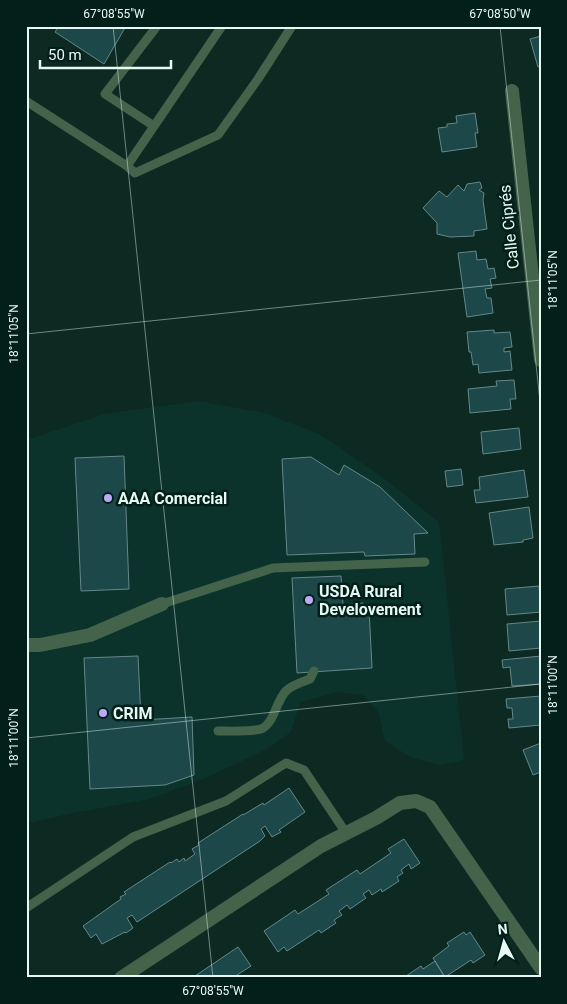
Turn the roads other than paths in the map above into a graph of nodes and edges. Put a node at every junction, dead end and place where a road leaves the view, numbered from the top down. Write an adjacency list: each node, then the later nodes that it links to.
1 (157, 26): 6 (lane)
2 (222, 26): 6 (lane)
3 (292, 26): 7 (lane)
4 (512, 91): 8 (street, Calle Ciprés)
5 (26, 102): 7 (lane)
6 (154, 126): 7 (lane)
7 (127, 166)
8 (541, 360)
9 (425, 562): 10 (lane)
10 (162, 604): 11 (street)
11 (26, 645)
12 (314, 671): 13 (lane)
13 (218, 731)
14 (346, 833): 15 (lane); 16 (street); 17 (street)
15 (26, 908)
16 (541, 968)
17 (121, 978)

